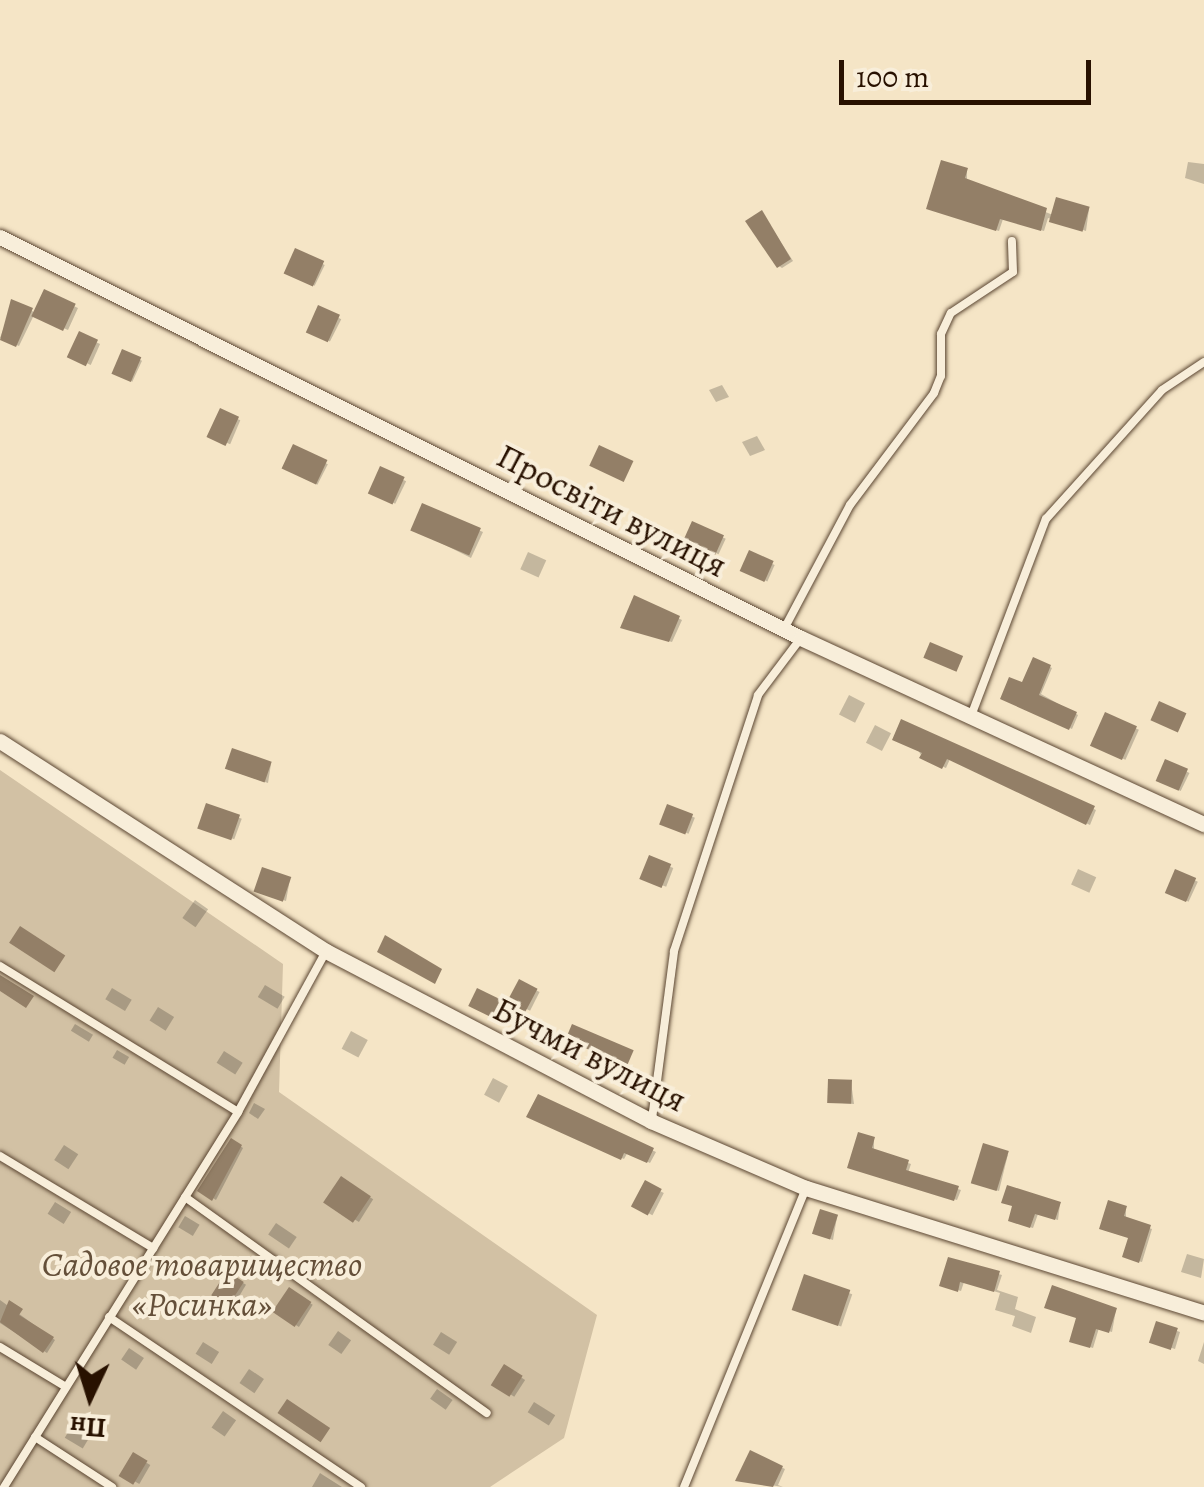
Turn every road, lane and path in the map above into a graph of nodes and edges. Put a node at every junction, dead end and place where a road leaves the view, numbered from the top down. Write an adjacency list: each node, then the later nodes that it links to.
1 (0, 237): 4 (street, Просвіти вулиця)
2 (1012, 241): 4 (lane)
3 (1204, 362): 6 (lane)
4 (784, 630): 5 (street, Просвіти вулиця)
5 (801, 638): 6 (street, Просвіти вулиця); 12 (lane)
6 (970, 719): 8 (street, Просвіти вулиця)
7 (0, 741): 9 (street, Бучми вулиця)
8 (1204, 824)
9 (326, 951): 11 (lane); 12 (street, Бучми вулиця)
10 (0, 966): 11 (lane)
11 (238, 1112): 15 (lane)
12 (651, 1121): 14 (street, Бучми вулиця)
13 (0, 1156): 16 (lane)
14 (806, 1188): 17 (street, Бучми вулиця); 26 (lane)
15 (185, 1197): 16 (lane); 21 (lane)
16 (153, 1248): 18 (lane)
17 (1204, 1313)
18 (108, 1317): 20 (lane); 25 (lane)
19 (0, 1346): 20 (lane)
20 (66, 1387): 22 (lane)
21 (487, 1413)
22 (35, 1438): 23 (lane); 24 (lane)
23 (4, 1487)
24 (112, 1487)
25 (361, 1487)
26 (684, 1487)

